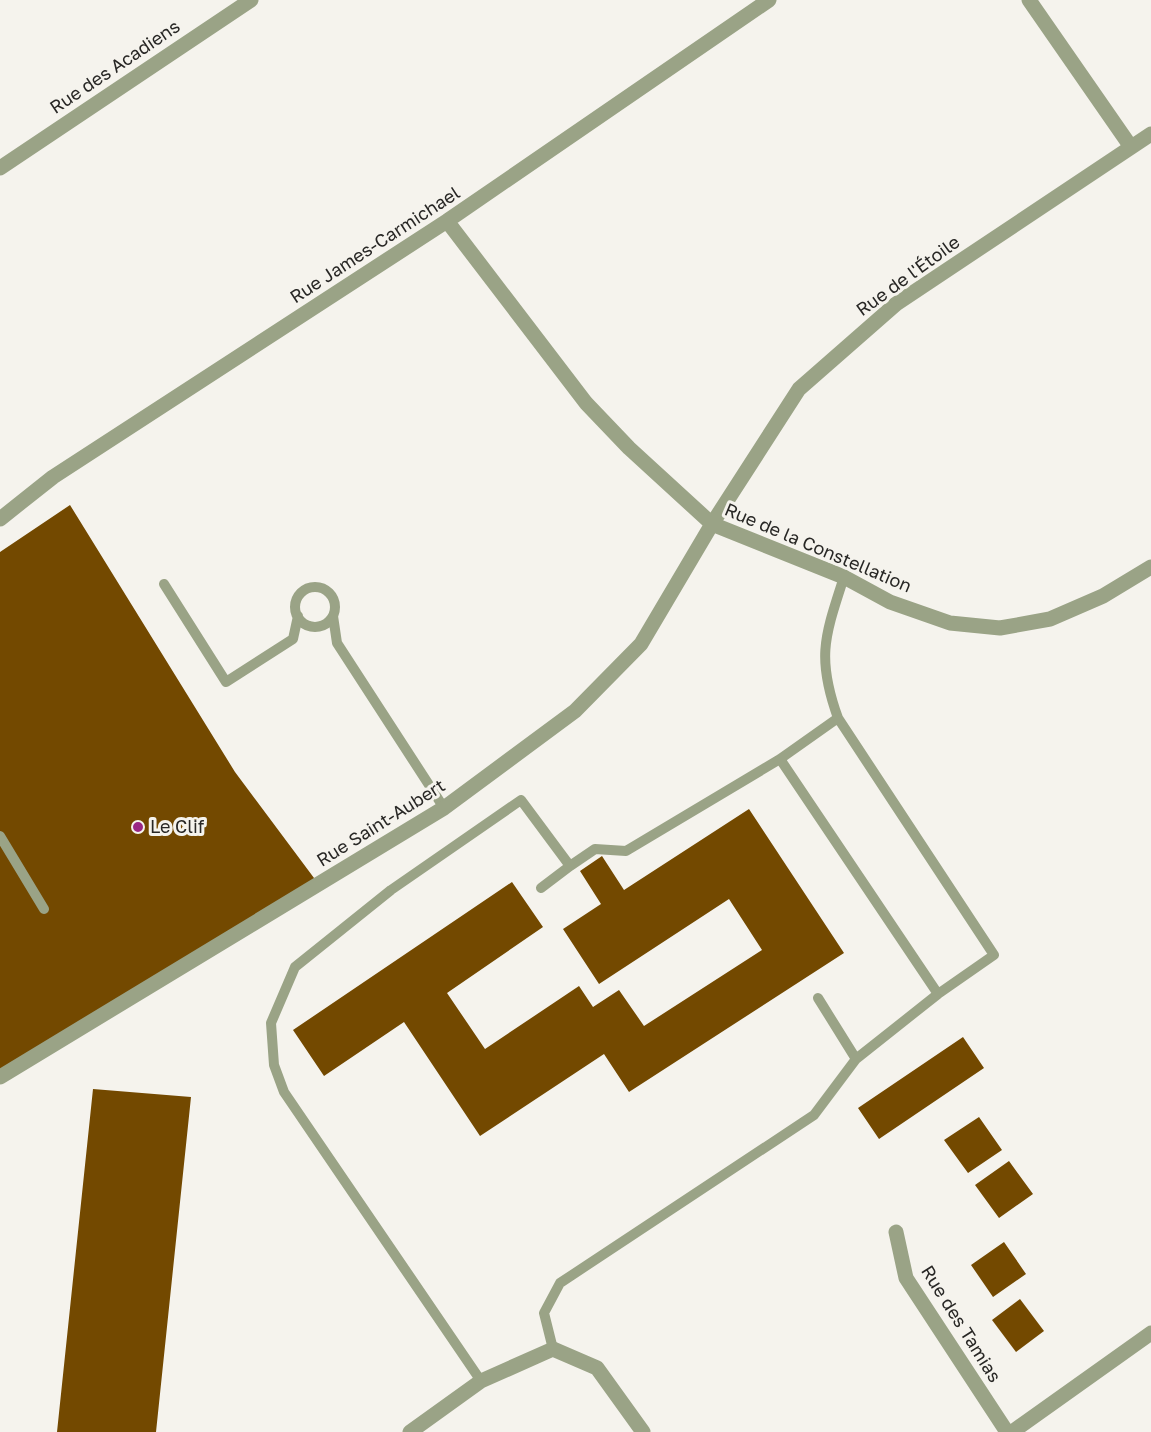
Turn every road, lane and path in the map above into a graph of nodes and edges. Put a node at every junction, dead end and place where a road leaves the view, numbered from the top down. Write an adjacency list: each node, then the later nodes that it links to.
1 (251, 0): 6 (street, Rue des Acadiens)
2 (769, 0): 7 (street, Rue James-Carmichael)
3 (1029, 0): 5 (street)
4 (1151, 134): 5 (street, Rue de l'Étoile)
5 (1131, 147): 9 (street, Rue de l'Étoile)
6 (0, 168)
7 (447, 221): 8 (street, Rue James-Carmichael); 9 (street, Rue de la Constellation)
8 (0, 519)
9 (712, 524): 11 (street, Rue de la Constellation); 17 (street, Rue Saint-Aubert)
10 (1151, 567): 11 (street, Rue de la Constellation)
11 (844, 577): 15 (lane)
12 (164, 584): 13 (lane)
13 (298, 616): 14 (lane); 14 (lane)
14 (333, 616): 17 (lane)
15 (838, 718): 16 (lane); 22 (lane)
16 (780, 759): 19 (lane); 22 (lane)
17 (444, 808): 25 (street, Rue Saint-Aubert)
18 (0, 836): 21 (lane)
19 (570, 866): 20 (lane); 29 (lane)
20 (541, 888)
21 (44, 909)
22 (938, 994): 24 (lane)
23 (818, 998): 24 (lane)
24 (856, 1059): 28 (lane)
25 (0, 1077)
26 (896, 1232): 32 (street, Rue des Tamias)
27 (1151, 1333): 33 (street)
28 (553, 1349): 29 (street); 31 (street)
29 (481, 1381): 30 (street)
30 (410, 1432)
31 (643, 1432)
32 (1007, 1432)
33 (1012, 1432)

